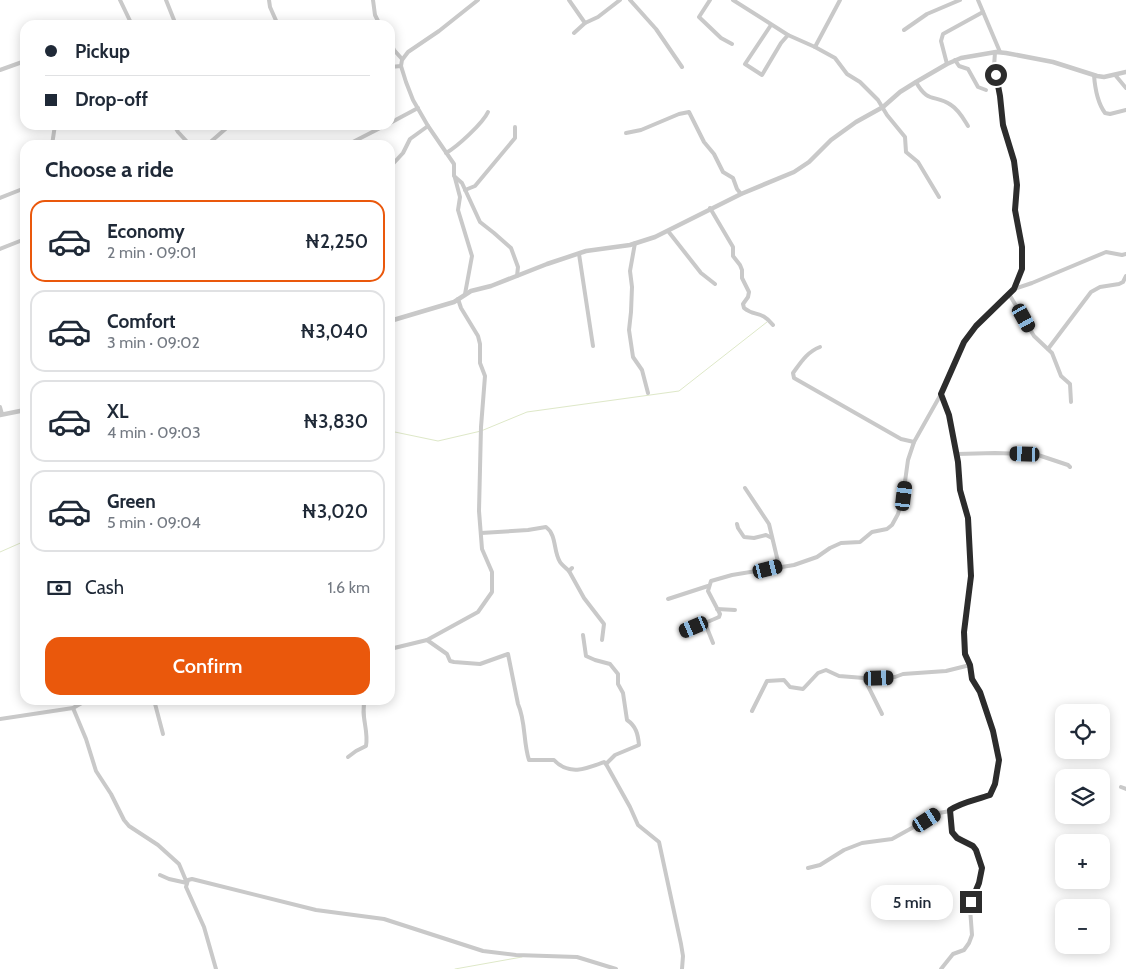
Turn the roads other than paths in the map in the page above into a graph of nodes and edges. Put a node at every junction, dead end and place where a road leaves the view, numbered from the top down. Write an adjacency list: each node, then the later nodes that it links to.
1 (120, 0): 15 (street)
2 (166, 0): 16 (street)
3 (270, 0): 17 (street)
4 (373, 0): 18 (street)
5 (478, 0): 28 (street)
6 (569, 0): 19 (street)
7 (620, 0): 19 (street)
8 (630, 0): 34 (street)
9 (710, 0): 24 (street)
10 (732, 0): 20 (street)
11 (840, 0): 25 (street)
12 (960, 0): 21 (street)
13 (978, 0): 14 (street)
14 (983, 12): 27 (street); 31 (street)
15 (130, 20)
16 (174, 20)
17 (276, 20)
18 (378, 20)
19 (585, 23): 22 (street)
20 (770, 25): 23 (street); 23 (street)
21 (904, 30)
22 (574, 33)
23 (788, 35): 25 (street)
24 (732, 44)
25 (815, 47): 42 (street)
26 (395, 51): 28 (street)
27 (997, 52): 29 (street); 37 (street); 76 (street)
28 (402, 59): 32 (street)
29 (955, 60): 31 (street); 41 (street)
30 (20, 63): 35 (street)
31 (947, 64): 39 (street)
32 (402, 66): 33 (street); 43 (street)
33 (395, 67)
34 (682, 67)
35 (0, 70)
36 (1126, 72): 38 (street)
37 (1094, 75): 38 (street); 44 (street)
38 (1116, 76): 40 (street)
39 (916, 82): 42 (street); 48 (street)
40 (1126, 88)
41 (986, 90)
42 (883, 107): 62 (street); 63 (street)
43 (418, 108): 46 (street); 47 (street)
44 (1126, 110)
45 (488, 112): 57 (street)
46 (395, 120)
47 (428, 126): 57 (street); 58 (street)
48 (968, 126)
49 (515, 127): 61 (street)
50 (177, 130): 54 (street)
51 (224, 130): 55 (street)
52 (376, 130): 56 (street)
53 (626, 133): 62 (street)
54 (185, 140)
55 (213, 140)
56 (357, 140)
57 (446, 154): 59 (street)
58 (395, 162)
59 (455, 178): 61 (street); 74 (street)
60 (20, 190): 64 (street)
61 (465, 190): 72 (street)
62 (741, 194): 65 (street)
63 (939, 197)
64 (0, 198)
65 (710, 208): 66 (street); 82 (street)
66 (668, 231): 68 (street); 75 (street)
67 (20, 242): 69 (street)
68 (635, 243): 70 (street); 86 (street)
69 (0, 249)
70 (579, 254): 72 (street); 83 (street)
71 (1126, 254): 76 (street)
72 (516, 276): 77 (street)
73 (1126, 276): 85 (street)
74 (468, 282): 77 (street); 78 (street)
75 (715, 284)
76 (1014, 289): 79 (street)
77 (475, 290): 78 (street)
78 (466, 294): 80 (street)
79 (1009, 294): 85 (street); 87 (street)
80 (458, 299): 81 (street); 97 (street)
81 (395, 319)
82 (773, 325)
83 (593, 346)
84 (820, 347): 92 (street)
85 (1048, 349): 88 (street)
86 (648, 393)
87 (941, 394): 92 (street); 93 (street)
88 (1070, 402)
89 (0, 407): 91 (street)
90 (20, 411): 91 (street)
91 (1, 414)
92 (914, 442): 99 (street)
93 (957, 454): 94 (street); 111 (street)
94 (1070, 467)
95 (745, 488): 98 (street)
96 (737, 524): 98 (street)
97 (481, 533): 107 (street); 108 (street)
98 (773, 541): 99 (street)
99 (779, 566): 100 (street)
100 (708, 586): 101 (street); 102 (street)
101 (668, 599)
102 (717, 609): 103 (street); 104 (street)
103 (735, 610)
104 (705, 623): 105 (street); 109 (street)
105 (683, 632)
106 (583, 635): 122 (street)
107 (427, 640): 110 (street); 122 (street)
108 (602, 640)
109 (713, 644)
110 (395, 648)
111 (970, 665): 112 (street); 123 (street)
112 (864, 678): 117 (street); 118 (street)
113 (78, 705): 116 (street)
114 (155, 705): 120 (street)
115 (365, 705): 121 (street)
116 (73, 708): 119 (street); 126 (street)
117 (752, 711)
118 (882, 714)
119 (0, 719)
120 (163, 734)
121 (348, 757)
122 (606, 764): 129 (street)
123 (950, 810): 124 (street); 130 (street)
124 (808, 868)
125 (160, 874): 126 (street)
126 (186, 883): 127 (street); 128 (street)
127 (216, 969)
128 (616, 969)
129 (682, 969)
130 (940, 969)

